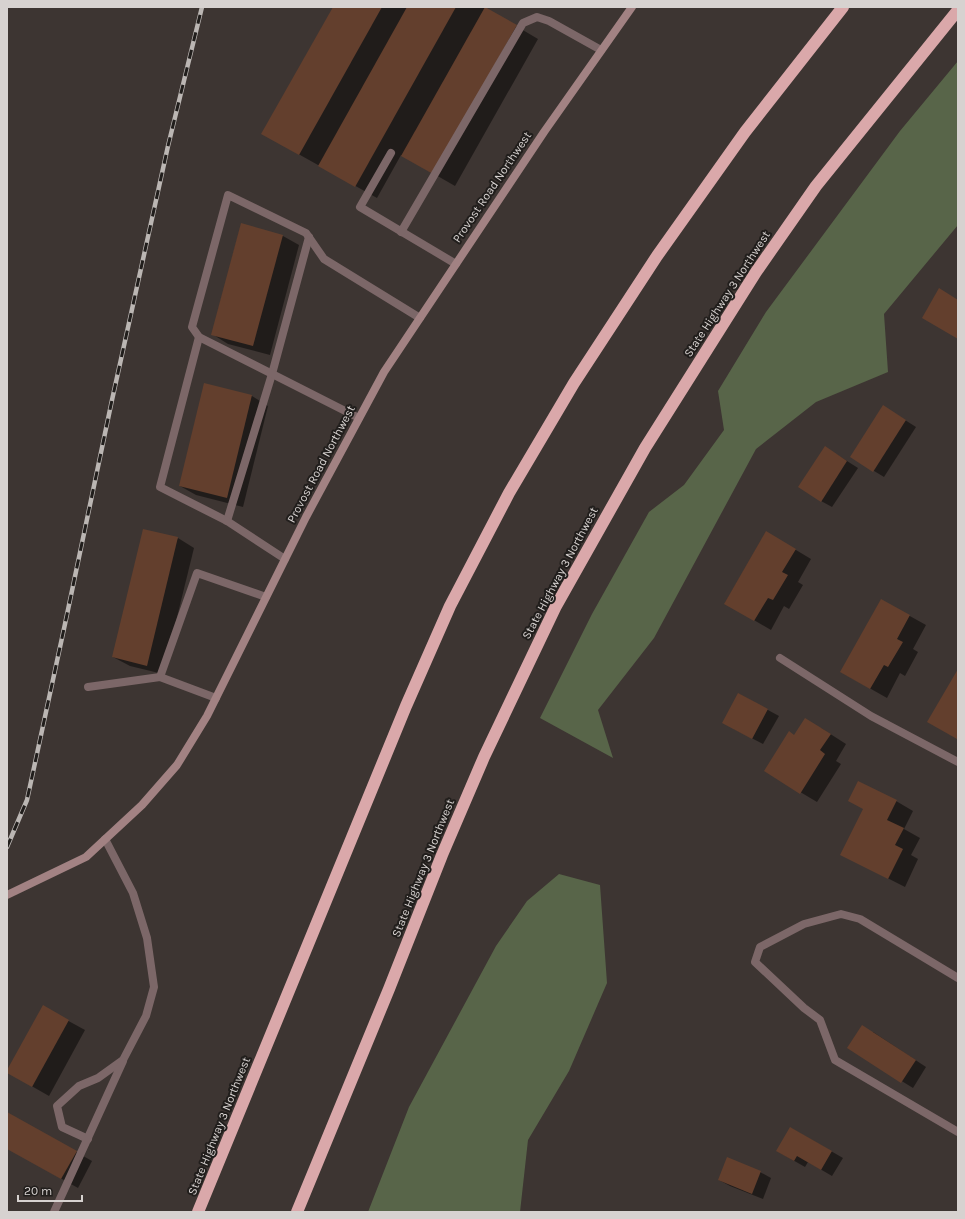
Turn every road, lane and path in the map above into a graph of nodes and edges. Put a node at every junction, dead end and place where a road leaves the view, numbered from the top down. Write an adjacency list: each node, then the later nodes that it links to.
1 (632, 7): 4 (street, Provost Road Northwest)
2 (843, 7): 28 (highway, State Highway 3 Northwest)
3 (958, 10): 29 (highway, State Highway 3 Northwest)
4 (601, 50): 6 (lane); 8 (street, Provost Road Northwest)
5 (391, 153): 6 (lane)
6 (401, 232): 8 (lane)
7 (309, 237): 9 (lane); 10 (lane); 11 (lane)
8 (456, 264): 9 (street, Provost Road Northwest)
9 (420, 318): 12 (street, Provost Road Northwest)
10 (199, 337): 11 (lane); 13 (lane)
11 (272, 374): 12 (lane); 13 (lane)
12 (358, 418): 14 (street, Provost Road Northwest)
13 (227, 521): 14 (lane)
14 (285, 559): 15 (street, Provost Road Northwest)
15 (266, 597): 17 (lane); 19 (street, Provost Road Northwest)
16 (780, 658): 20 (lane)
17 (160, 677): 18 (lane); 19 (lane)
18 (88, 687)
19 (216, 698): 21 (street, Provost Road Northwest)
20 (958, 762)
21 (105, 839): 22 (street, Provost Road Northwest); 24 (lane)
22 (7, 896)
23 (958, 978): 25 (lane)
24 (123, 1060): 26 (lane); 26 (lane)
25 (958, 1132)
26 (88, 1139): 27 (lane)
27 (54, 1212)
28 (198, 1212)
29 (297, 1212)

